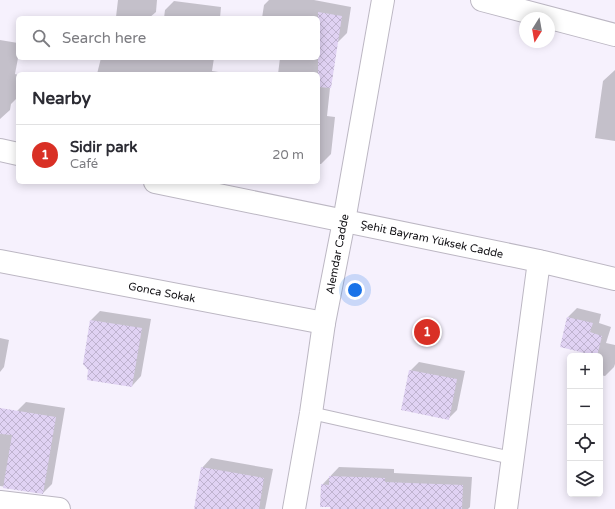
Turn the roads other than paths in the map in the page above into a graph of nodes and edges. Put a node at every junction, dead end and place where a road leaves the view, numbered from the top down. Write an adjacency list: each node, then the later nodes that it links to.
1 (383, 0): 7 (street, Alemdar Cadde)
2 (482, 0): 3 (street)
3 (615, 35)
4 (0, 150): 5 (street)
5 (16, 154)
6 (165, 184): 7 (street, Şehit Bayram Yüksek Cadde)
7 (344, 221): 9 (street, Şehit Bayram Yüksek Cadde); 11 (street, Alemdar Cadde)
8 (0, 261): 11 (street, Gonca Sokak)
9 (539, 261): 10 (street, Şehit Bayram Yüksek Cadde); 13 (street)
10 (615, 279)
11 (324, 323): 12 (street, Alemdar Cadde)
12 (311, 413): 13 (lane); 16 (street, Alemdar Cadde)
13 (512, 458): 17 (street)
14 (0, 502): 15 (street)
15 (59, 509)
16 (294, 509)
17 (506, 509)

